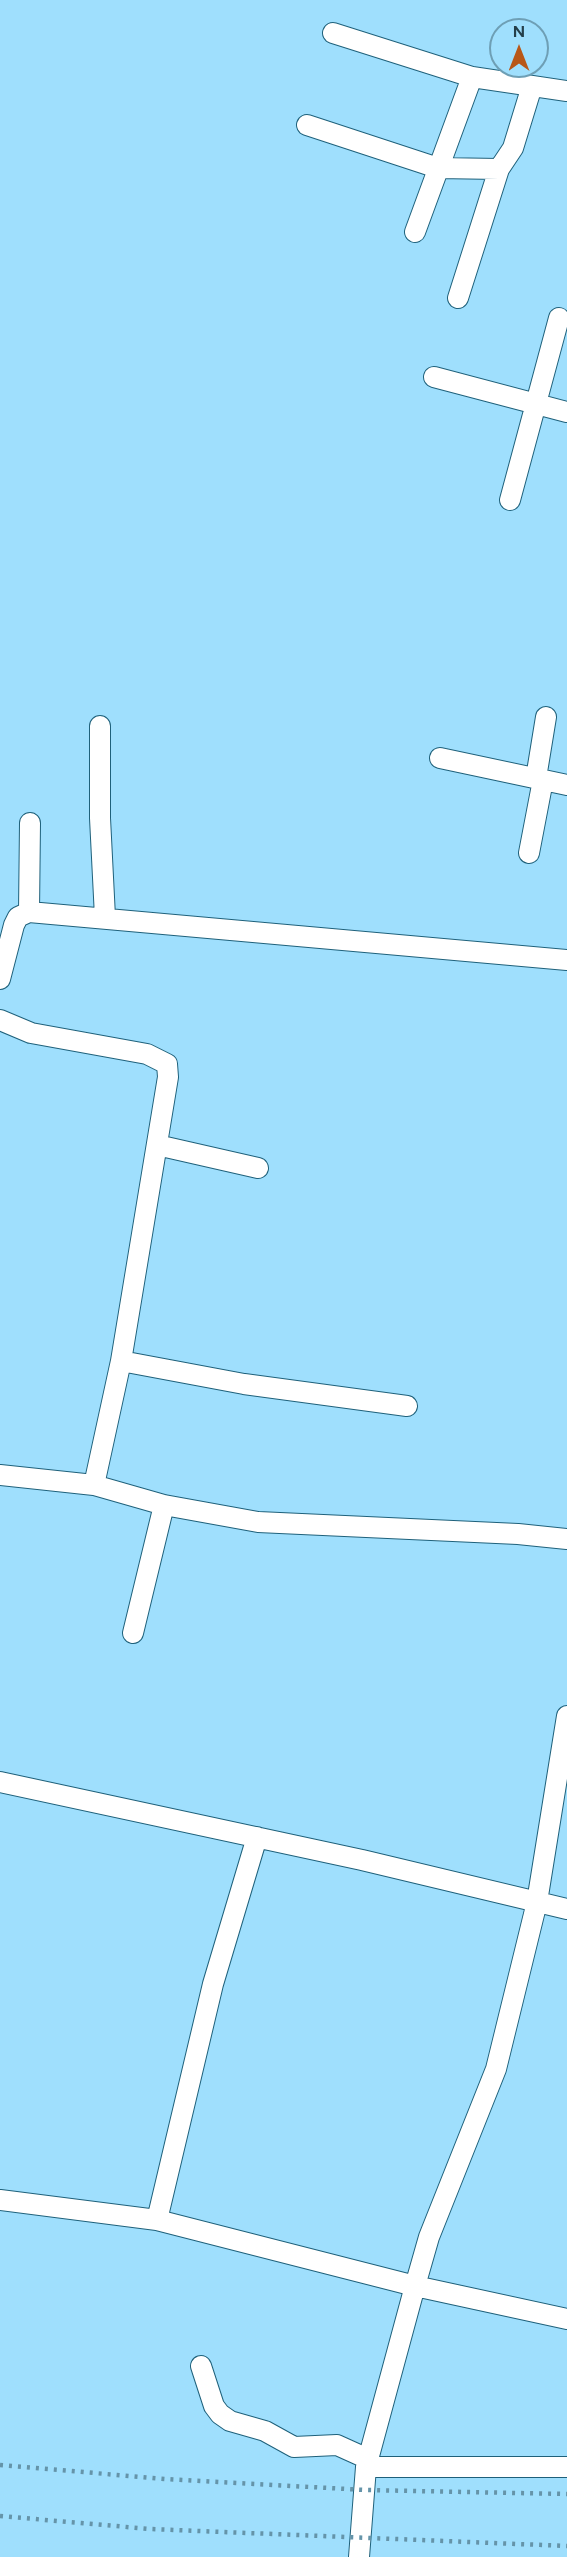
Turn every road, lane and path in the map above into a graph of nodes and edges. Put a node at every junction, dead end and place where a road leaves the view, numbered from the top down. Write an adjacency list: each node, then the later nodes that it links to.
1 (333, 33): 2 (street)
2 (472, 77): 3 (street); 6 (street)
3 (532, 86): 4 (street); 7 (street)
4 (567, 92)
5 (307, 125): 6 (street)
6 (438, 168): 7 (street); 8 (street)
7 (499, 169): 9 (street)
8 (415, 232)
9 (458, 298)
10 (559, 318): 12 (street)
11 (434, 377): 12 (street)
12 (534, 403): 13 (street); 14 (street)
13 (567, 412)
14 (510, 500)
15 (546, 717): 18 (street)
16 (99, 726): 24 (street)
17 (440, 758): 18 (street)
18 (540, 776): 19 (street); 20 (street); 22 (street)
19 (567, 777)
20 (567, 785)
21 (30, 823): 23 (street)
22 (529, 853)
23 (29, 912): 24 (street); 26 (street)
24 (105, 917): 25 (street)
25 (567, 960)
26 (0, 978)
27 (0, 1020): 28 (street)
28 (157, 1144): 29 (street); 30 (street)
29 (258, 1168)
30 (121, 1361): 31 (street); 33 (street)
31 (407, 1406)
32 (0, 1475): 33 (street)
33 (94, 1485): 34 (street)
34 (164, 1504): 35 (street); 36 (street)
35 (567, 1539)
36 (133, 1633)
37 (567, 1716): 40 (street)
38 (0, 1782): 39 (street)
39 (257, 1837): 40 (street); 43 (street)
40 (537, 1902): 41 (street); 44 (street)
41 (567, 1909)
42 (0, 2200): 43 (street)
43 (157, 2220): 44 (street)
44 (416, 2286): 45 (street); 47 (street)
45 (567, 2319)
46 (201, 2366): 47 (street)
47 (367, 2463): 48 (street); 49 (street)
48 (567, 2467)
49 (359, 2557)

